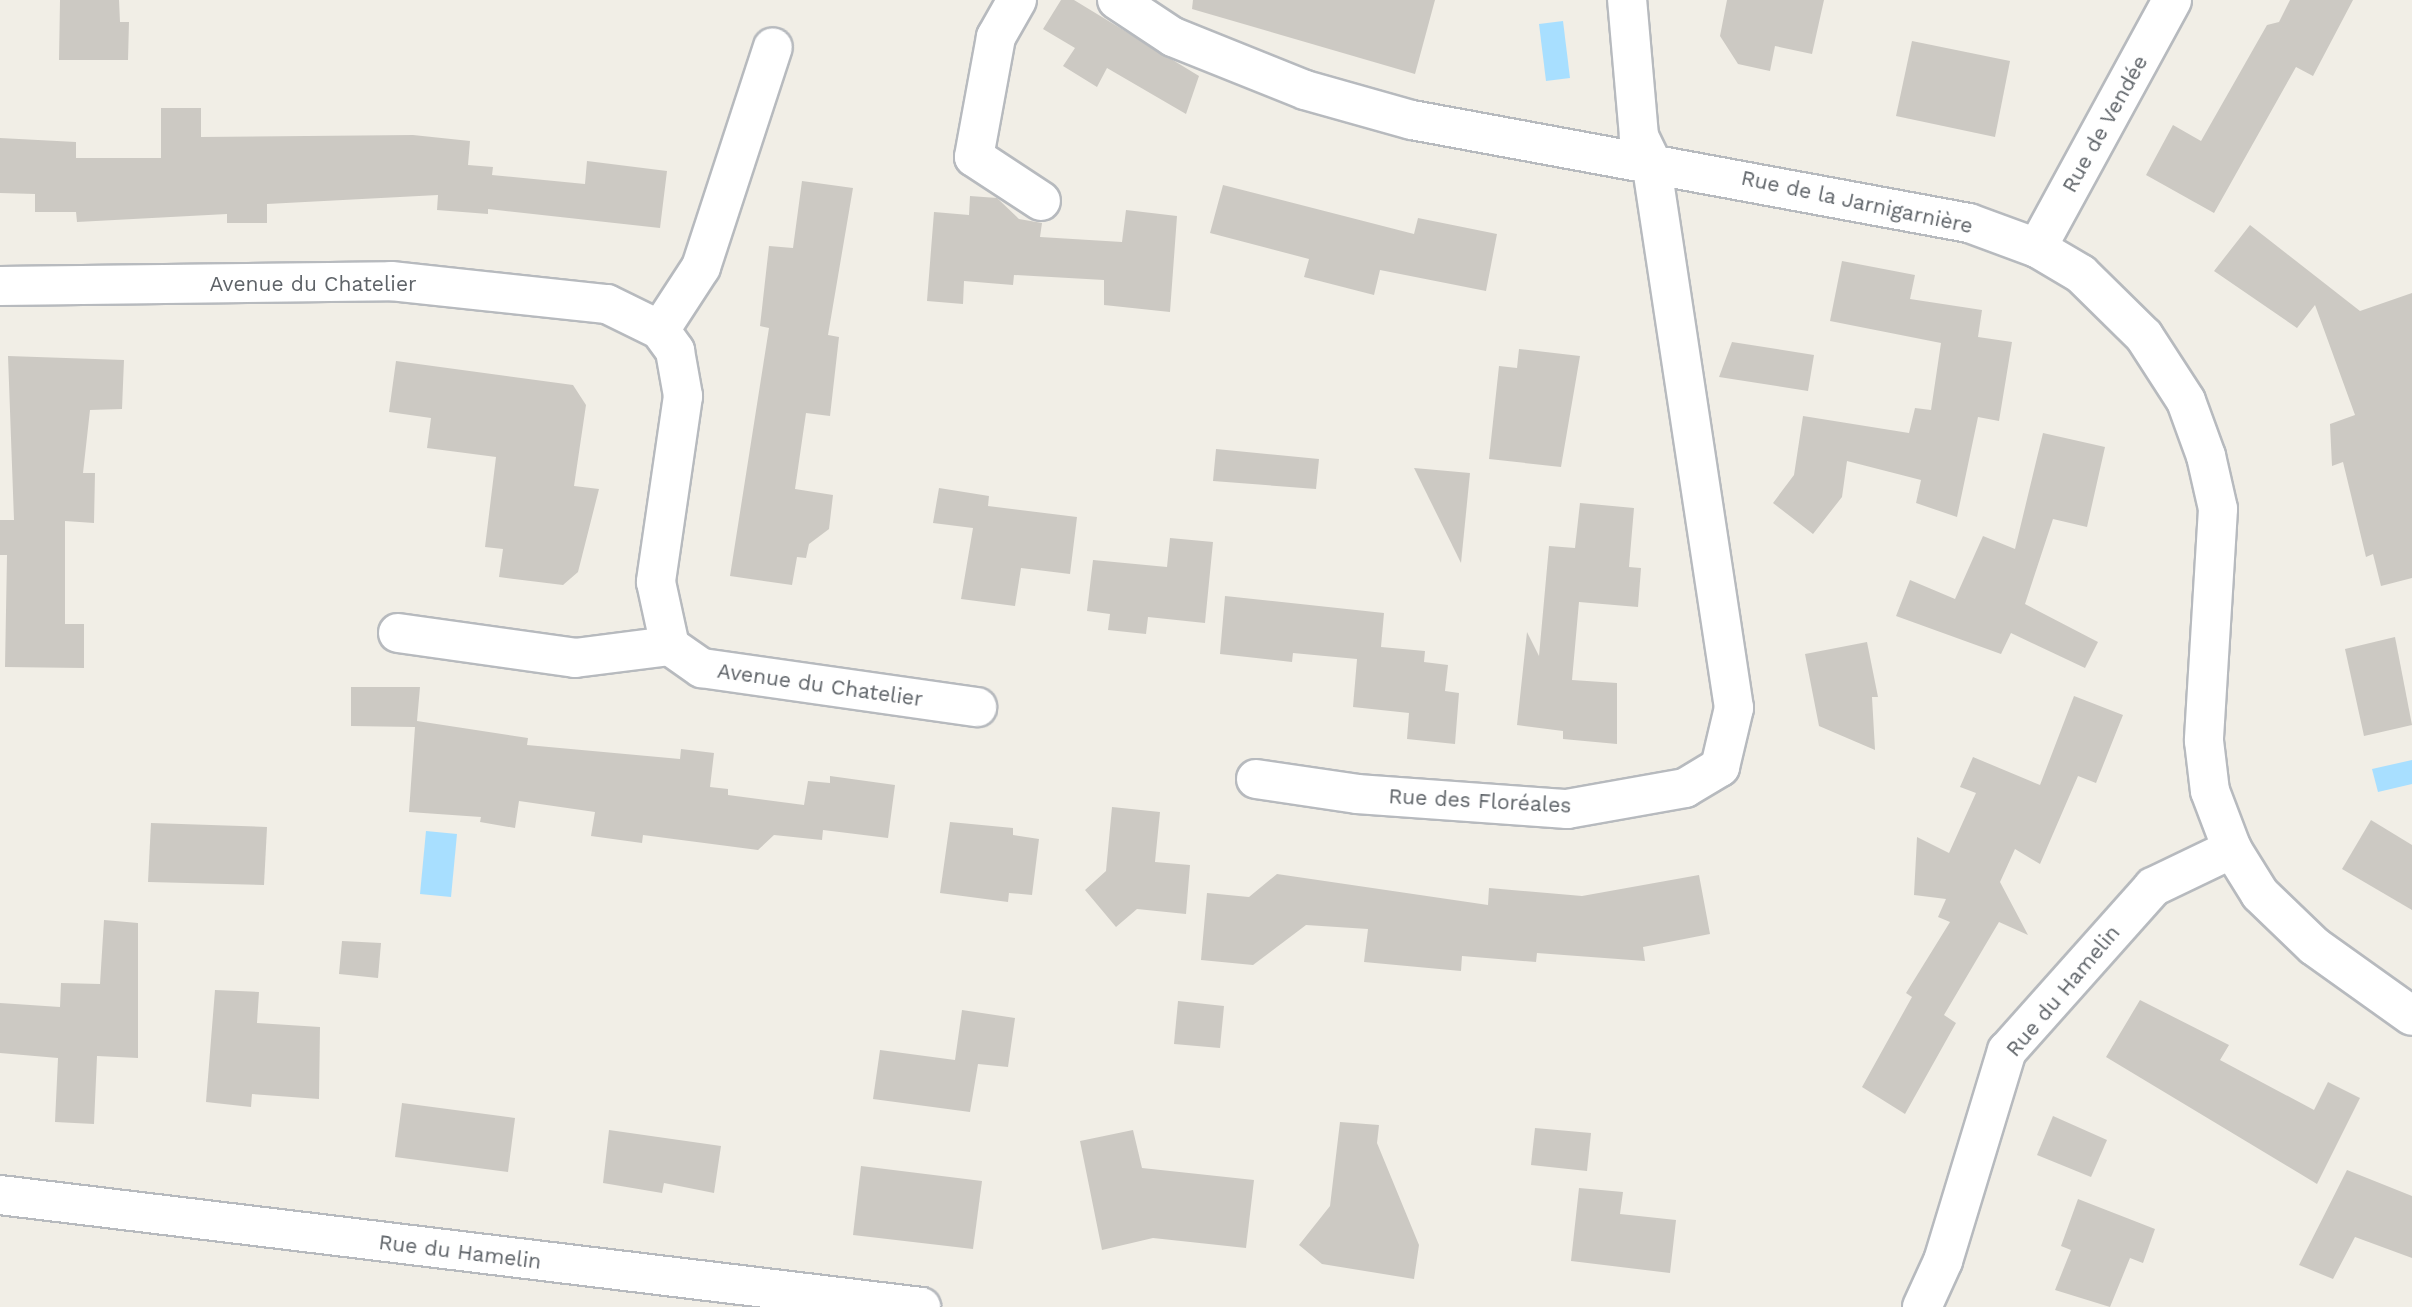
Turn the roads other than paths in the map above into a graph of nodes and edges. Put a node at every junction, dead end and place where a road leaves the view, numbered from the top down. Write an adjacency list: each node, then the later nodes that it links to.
1 (1017, 0): 7 (street)
2 (1117, 0): 6 (street, Rue de la Jarnigarnière)
3 (1626, 0): 6 (street)
4 (2172, 0): 8 (street, Rue de Vendée)
5 (773, 47): 10 (street)
6 (1651, 161): 8 (street, Rue de la Jarnigarnière); 14 (street, Rue des Floréales)
7 (1041, 201)
8 (2037, 248): 15 (street, Rue de la Jarnigarnière)
9 (0, 286): 10 (street, Avenue du Chatelier)
10 (660, 330): 12 (street)
11 (398, 632): 12 (street)
12 (670, 646): 13 (street, Avenue du Chatelier)
13 (977, 707)
14 (1256, 779)
15 (2232, 849): 16 (street, Rue de la Jarnigarnière); 19 (street, Rue du Hamelin)
16 (2412, 1016)
17 (0, 1195): 18 (street, Rue du Hamelin)
18 (921, 1307)
19 (1922, 1307)

